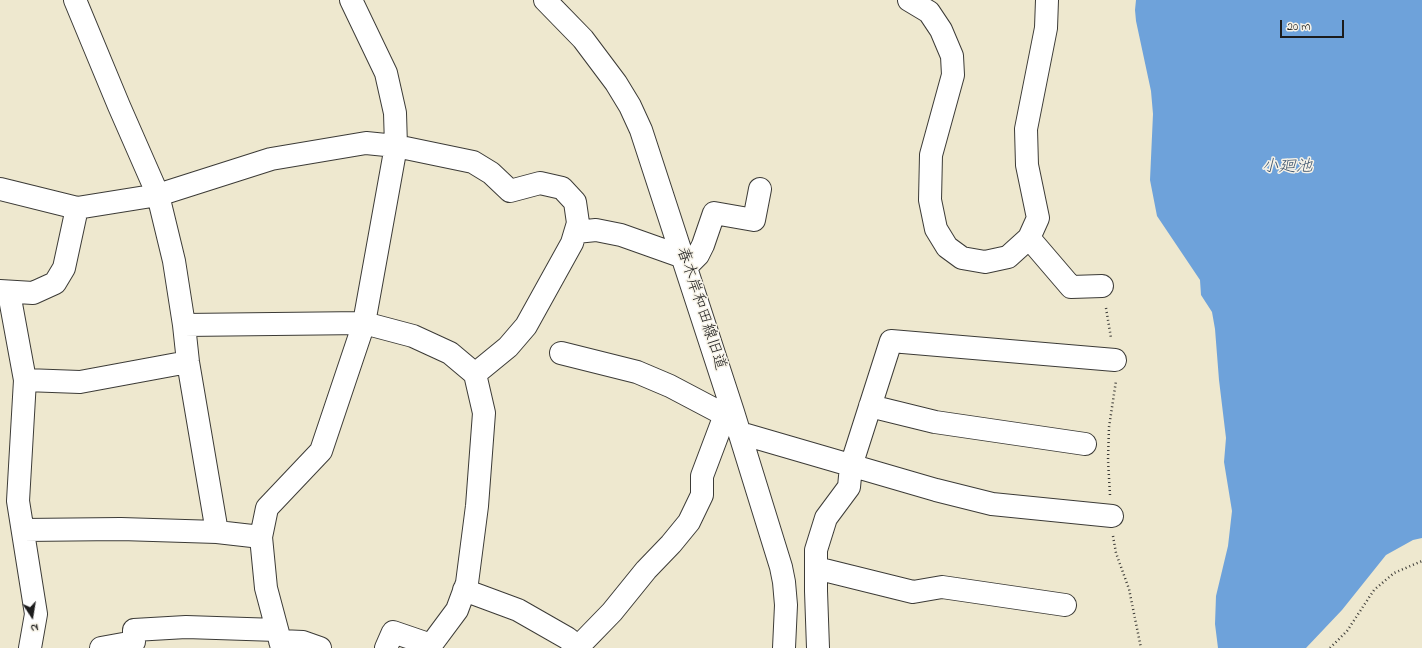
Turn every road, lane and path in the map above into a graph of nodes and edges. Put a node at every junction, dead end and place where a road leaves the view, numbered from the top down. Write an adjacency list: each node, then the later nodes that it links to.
1 (75, 0): 10 (street)
2 (351, 0): 7 (street)
3 (545, 0): 14 (street, 春木岸和田線旧道)
4 (909, 0): 6 (street)
5 (1047, 0): 13 (street)
6 (934, 6): 13 (street)
7 (396, 146): 10 (street); 12 (street); 17 (street)
8 (0, 189): 11 (street)
9 (760, 189): 14 (street)
10 (158, 195): 11 (street); 18 (street)
11 (77, 208): 16 (street)
12 (576, 232): 14 (street); 22 (street)
13 (1029, 238): 15 (street)
14 (684, 262): 25 (street, 春木岸和田線旧道)
15 (1102, 286): 20 (path)
16 (5, 292): 23 (street)
17 (364, 323): 18 (street); 22 (street); 32 (street)
18 (184, 325): 21 (street)
19 (562, 353): 25 (street)
20 (1115, 360): 24 (street); 29 (path)
21 (188, 362): 23 (street); 31 (street)
22 (475, 374): 35 (street)
23 (25, 380): 30 (street)
24 (870, 406): 27 (street); 28 (street)
25 (729, 414): 26 (street, 春木岸和田線旧道); 39 (street)
26 (740, 433): 28 (street); 44 (street, 春木岸和田線旧道)
27 (1085, 444)
28 (851, 466): 29 (street); 34 (street)
29 (1112, 516): 46 (path)
30 (23, 530): 31 (street); 40 (street)
31 (217, 532): 32 (street)
32 (260, 537): 37 (street)
33 (1422, 561): 47 (path)
34 (816, 568): 36 (street); 45 (street)
35 (464, 590): 38 (street); 39 (street)
36 (1065, 605)
37 (280, 640): 41 (street); 42 (street)
38 (431, 647): 43 (street)
39 (579, 647)
40 (30, 648)
41 (101, 648)
42 (320, 648)
43 (386, 648)
44 (784, 648)
45 (818, 648)
46 (1141, 648)
47 (1330, 648)

